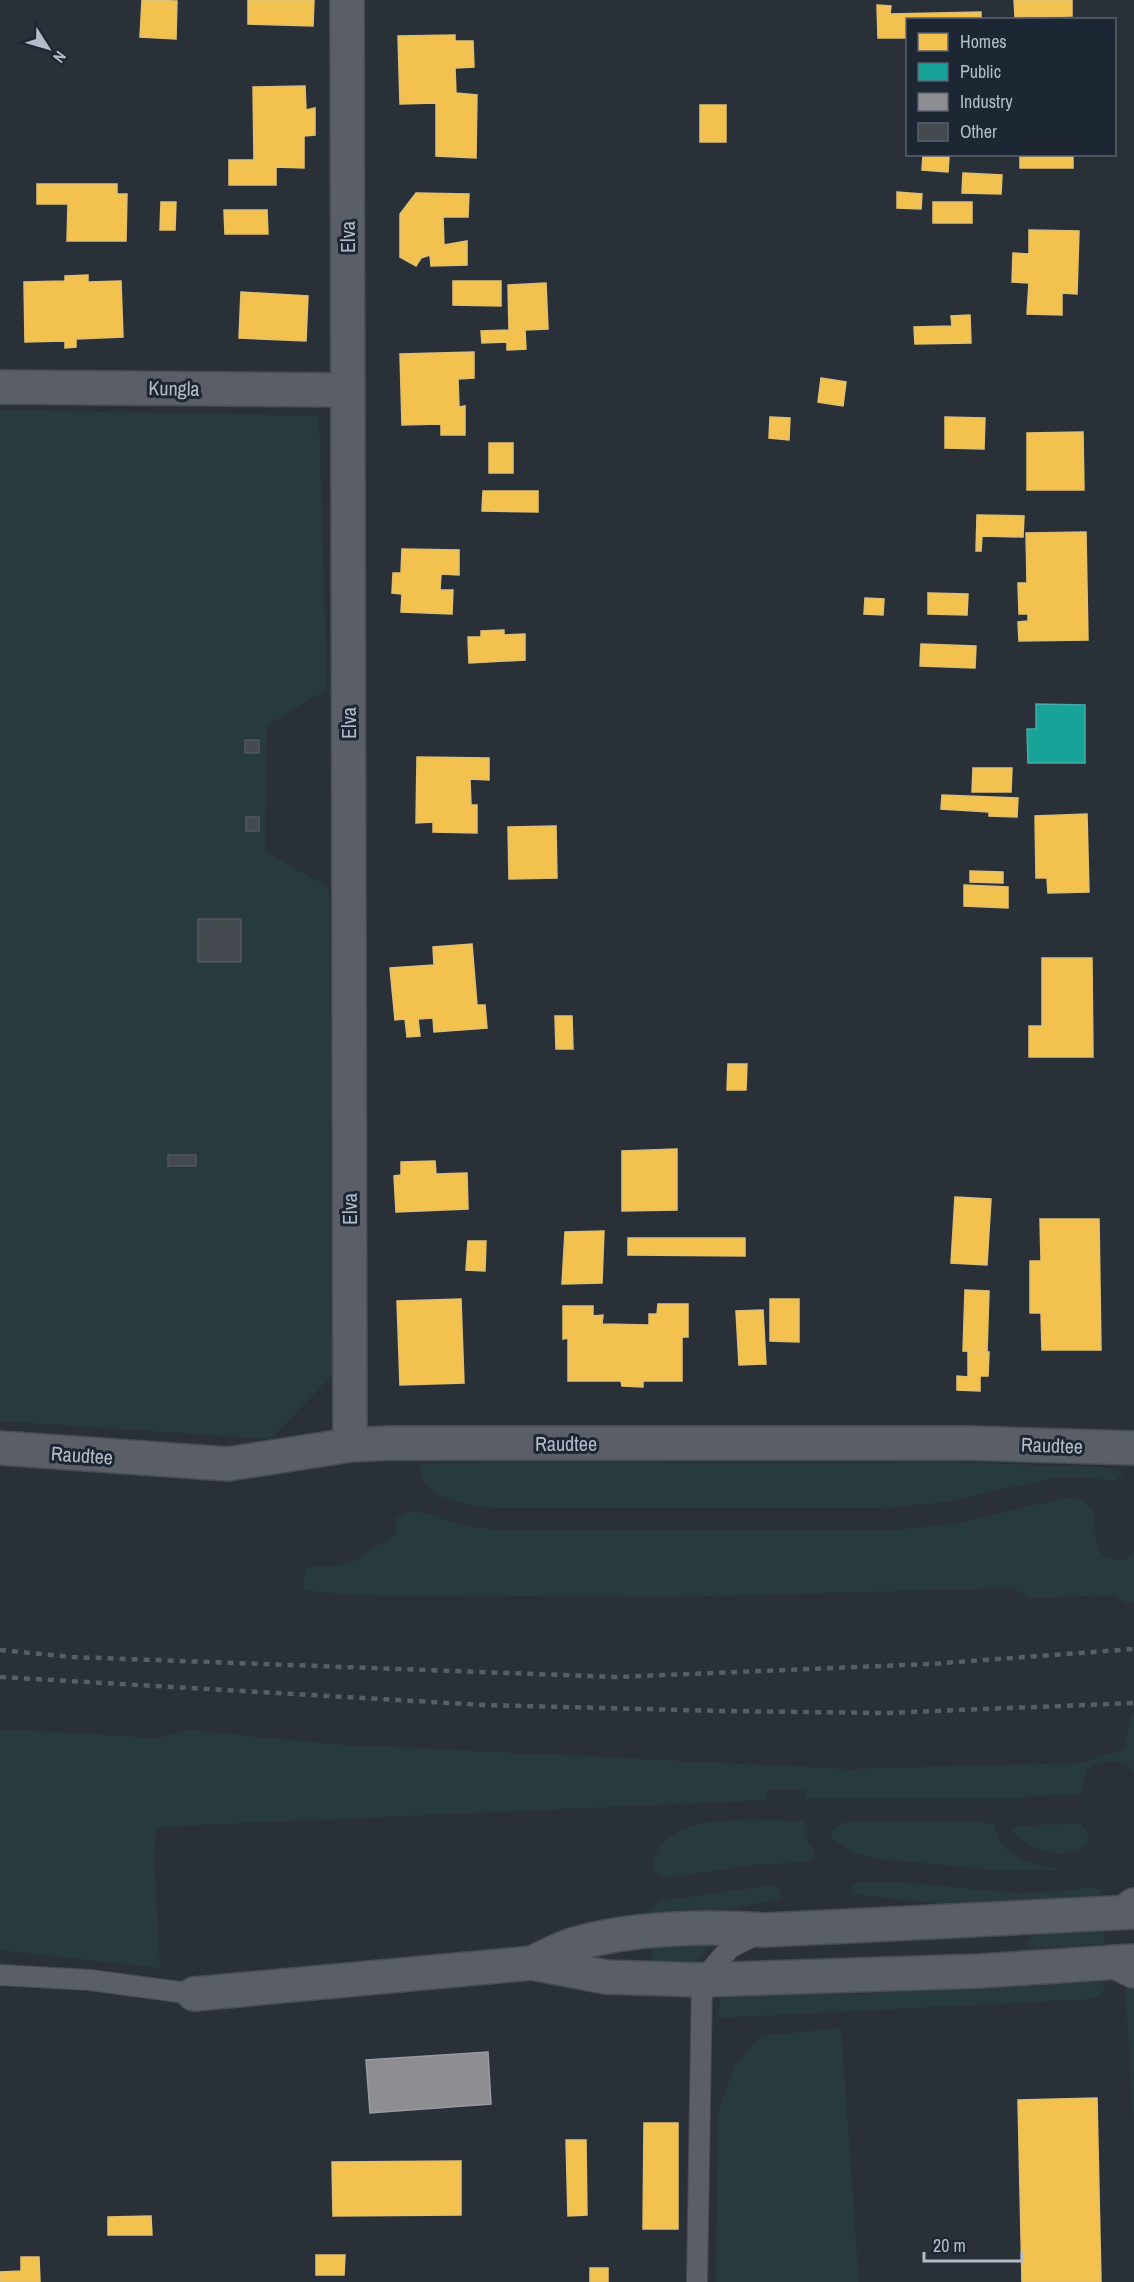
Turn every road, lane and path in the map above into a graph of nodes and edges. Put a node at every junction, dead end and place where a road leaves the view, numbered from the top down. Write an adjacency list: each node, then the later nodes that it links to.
1 (347, 0): 3 (street, Elva)
2 (0, 387): 3 (street, Kungla)
3 (347, 390): 4 (street, Elva)
4 (350, 1445): 5 (street, Raudtee); 6 (street, Raudtee)
5 (0, 1448)
6 (1134, 1448)
7 (1132, 1911): 8 (street)
8 (766, 1930): 10 (street); 12 (lane)
9 (1129, 1962): 12 (street)
10 (532, 1963): 12 (street); 13 (street)
11 (0, 1975): 13 (lane)
12 (702, 1980): 14 (lane)
13 (194, 1994)
14 (697, 2282)

